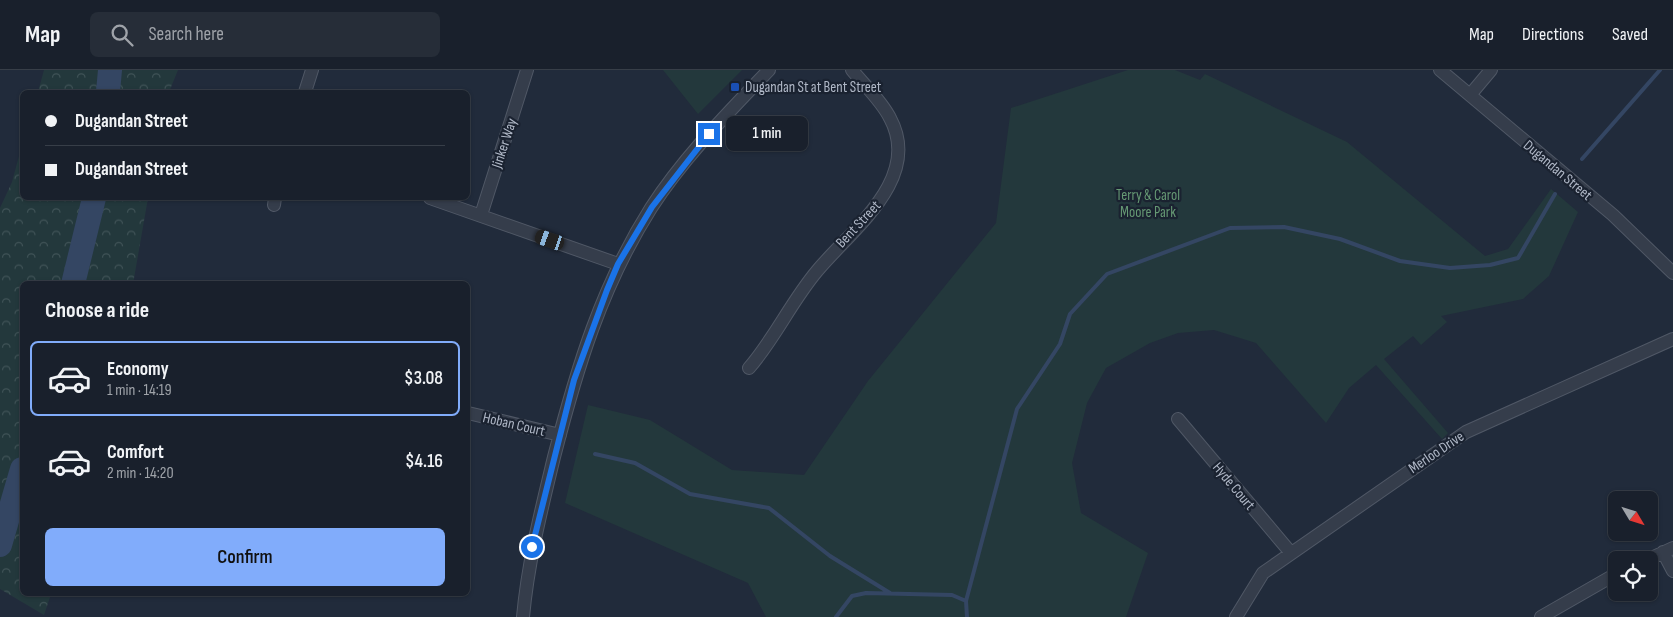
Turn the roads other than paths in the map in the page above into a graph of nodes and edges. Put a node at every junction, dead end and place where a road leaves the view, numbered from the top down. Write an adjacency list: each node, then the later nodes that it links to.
1 (312, 70): 7 (street)
2 (527, 70): 10 (street, Jinker Way)
3 (769, 70): 11 (street)
4 (852, 70): 14 (street, Bent Street)
5 (1440, 70): 8 (street, Dugandan Street)
6 (1491, 70): 8 (street)
7 (306, 90)
8 (1470, 95): 12 (street, Dugandan Street)
9 (436, 200): 10 (street)
10 (481, 215): 11 (street)
11 (618, 264): 17 (street)
12 (1673, 273)
13 (1673, 339): 19 (street, Merloo Drive)
14 (749, 368)
15 (470, 413): 17 (street, Hoban Court)
16 (1178, 419): 19 (street, Hyde Court)
17 (560, 435): 22 (street)
18 (1668, 550): 20 (street)
19 (1291, 553): 23 (street, Merloo Drive)
20 (1673, 571)
21 (1608, 579): 24 (street)
22 (523, 617)
23 (1236, 617)
24 (1540, 617)

